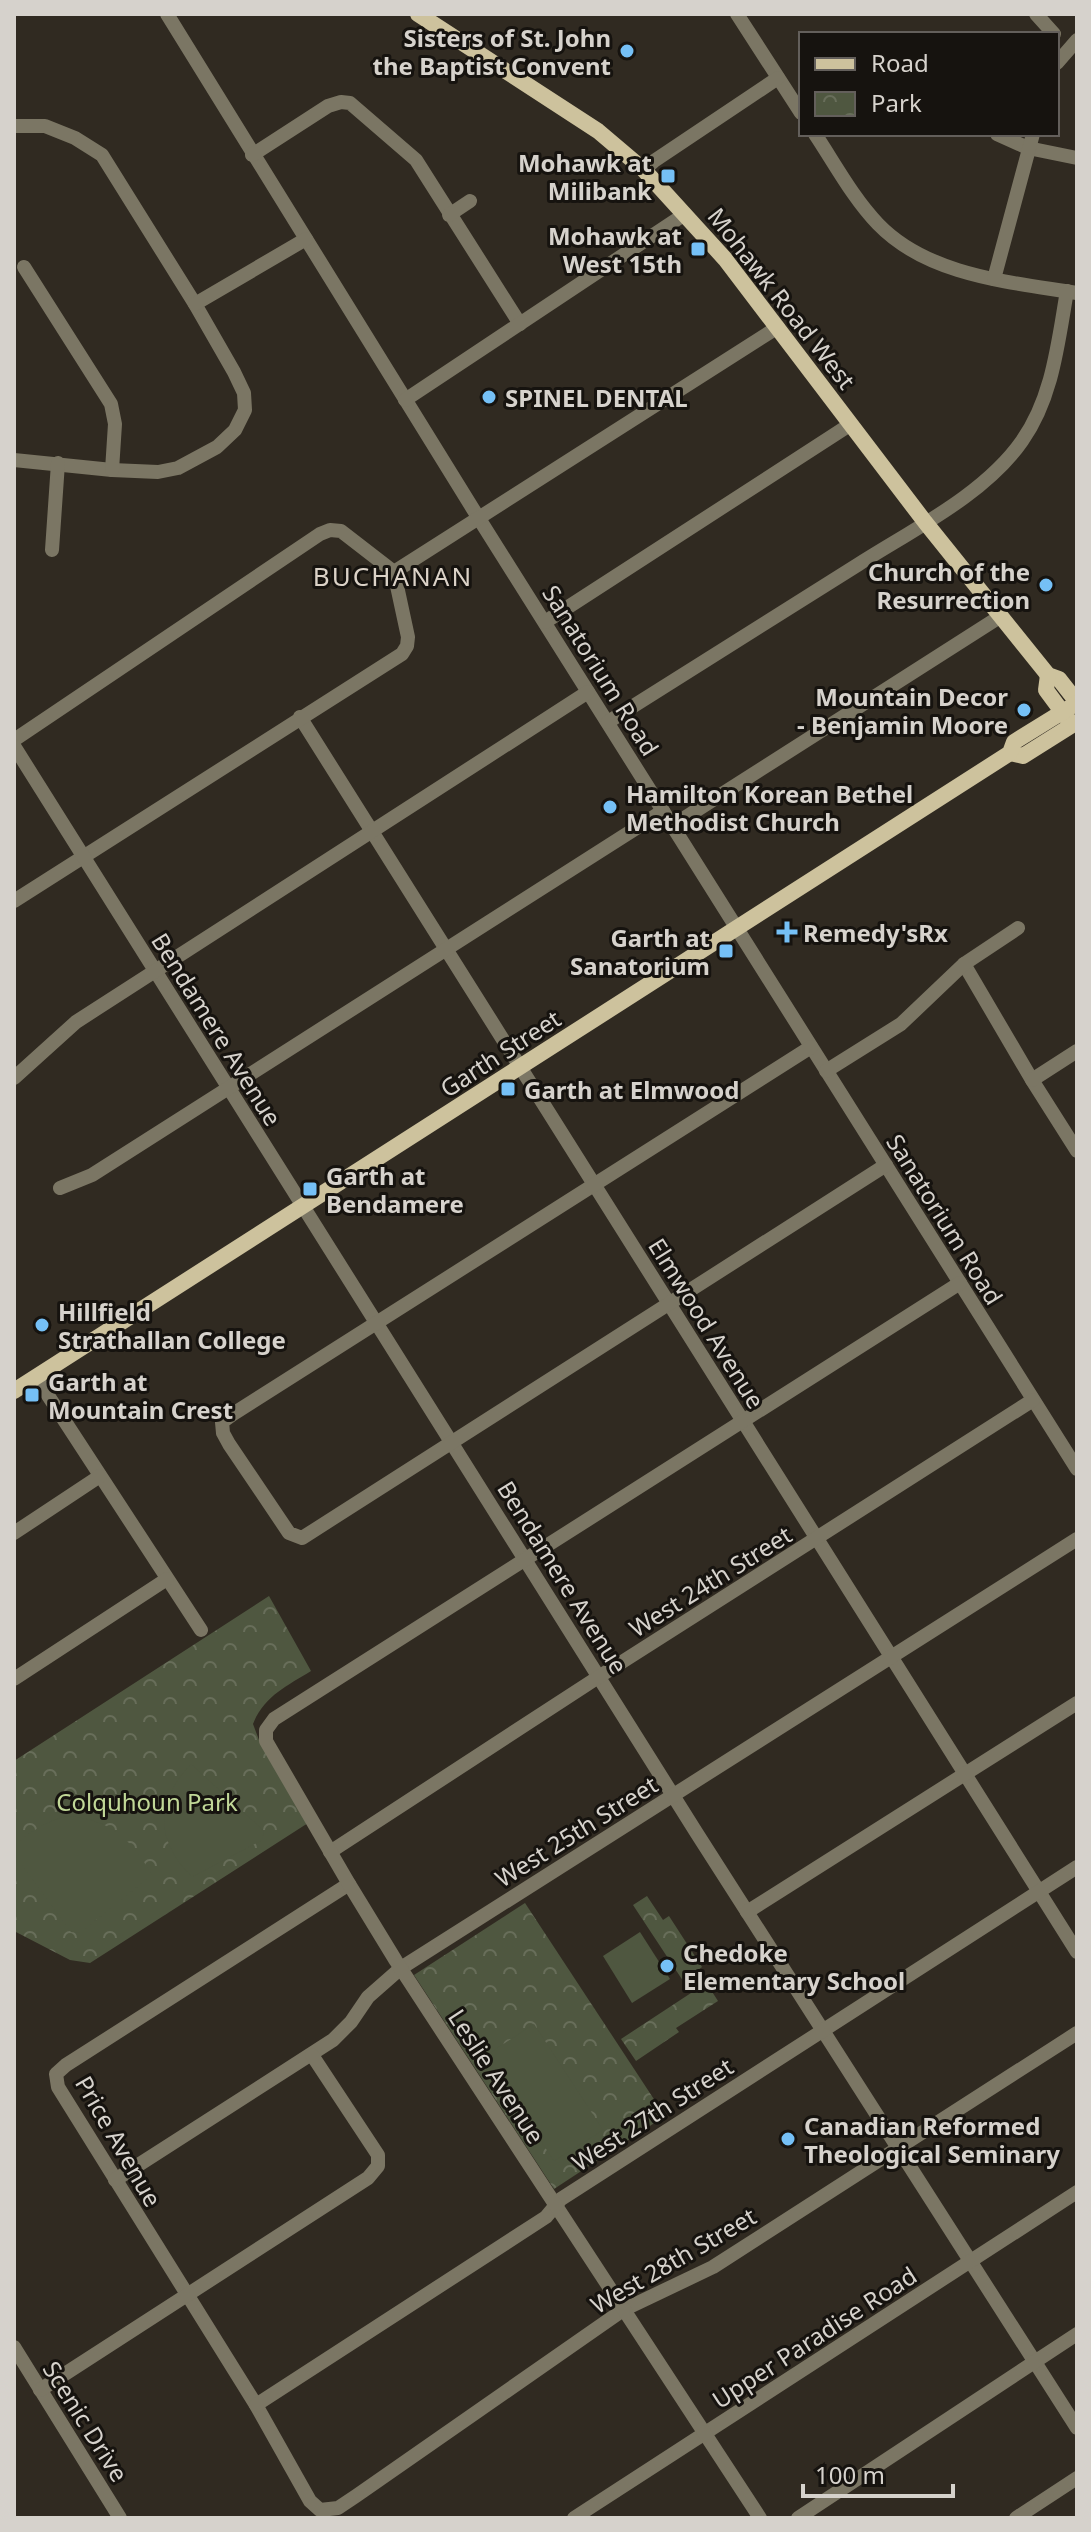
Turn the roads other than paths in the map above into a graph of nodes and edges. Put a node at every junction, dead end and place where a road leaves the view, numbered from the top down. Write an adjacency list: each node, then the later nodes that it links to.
1 (167, 14): 15 (street, Sanatorium Road)
2 (418, 14): 5 (main road, Mohawk Road West)
3 (737, 14): 9 (street)
4 (1036, 14): 6 (street)
5 (438, 19): 17 (main road, Mohawk Road West)
6 (1052, 32)
7 (1073, 45): 8 (street)
8 (1059, 61)
9 (778, 78): 10 (street); 17 (street)
10 (799, 110)
11 (14, 126): 25 (street)
12 (816, 136): 23 (street)
13 (1007, 136): 14 (street)
14 (1031, 141): 16 (street); 23 (street)
15 (252, 155): 20 (street); 21 (street, Sanatorium Road)
16 (1077, 158)
17 (644, 170): 19 (main road, Mohawk Road West)
18 (470, 201): 20 (street)
19 (685, 214): 26 (street); 27 (main road, Mohawk Road West)
20 (449, 215): 26 (street)
21 (306, 239): 25 (street); 28 (street, Sanatorium Road)
22 (24, 267): 32 (street)
23 (994, 279): 24 (street)
24 (1072, 292): 34 (street)
25 (195, 304): 32 (street)
26 (520, 324): 28 (street)
27 (778, 327): 29 (main road, Mohawk Road West); 33 (street)
28 (405, 400): 33 (street, Sanatorium Road)
29 (851, 424): 34 (main road, Mohawk Road West); 38 (street)
30 (14, 460): 31 (street)
31 (58, 463): 32 (street); 35 (street)
32 (112, 470)
33 (479, 518): 36 (street); 38 (street, Sanatorium Road)
34 (925, 522): 37 (main road, Mohawk Road West); 42 (street)
35 (52, 550)
36 (394, 572): 41 (street); 43 (street)
37 (1001, 616): 40 (main road, Mohawk Road West); 46 (street)
38 (545, 622): 39 (street, Sanatorium Road)
39 (588, 692): 42 (street, Sanatorium Road); 47 (street)
40 (1074, 716): 51 (main road, Garth Street)
41 (300, 717): 47 (street, Elmwood Avenue); 48 (street)
42 (608, 722): 45 (street, Sanatorium Road)
43 (14, 740)
44 (14, 746): 48 (street, Bendamere Avenue)
45 (663, 811): 46 (street, Sanatorium Road); 52 (street)
46 (672, 826): 51 (street, Sanatorium Road)
47 (371, 832): 52 (street, Elmwood Avenue); 54 (street)
48 (83, 858): 49 (street); 54 (street, Bendamere Avenue)
49 (14, 901)
50 (1018, 928): 53 (street)
51 (737, 929): 55 (street, Sanatorium Road); 57 (main road, Garth Street)
52 (446, 949): 57 (street, Elmwood Avenue); 61 (street)
53 (964, 964): 58 (street); 60 (street)
54 (154, 971): 59 (street); 61 (street, Bendamere Avenue)
55 (811, 1047): 58 (street, Sanatorium Road); 64 (street)
56 (1077, 1051): 60 (street)
57 (520, 1069): 64 (street, Elmwood Avenue); 66 (main road, Garth Street)
58 (826, 1071): 63 (street, Sanatorium Road)
59 (14, 1078)
60 (1032, 1080): 62 (street)
61 (229, 1089): 65 (street); 66 (street, Bendamere Avenue)
62 (1077, 1151)
63 (886, 1165): 67 (street, Sanatorium Road); 68 (street)
64 (593, 1185): 68 (street, Elmwood Avenue); 69 (street)
65 (60, 1188)
66 (302, 1207): 69 (street, Bendamere Avenue); 70 (main road, Garth Street)
67 (960, 1283): 72 (street, Sanatorium Road); 73 (street)
68 (668, 1304): 73 (street, Elmwood Avenue); 74 (street)
69 (376, 1324): 74 (street, Bendamere Avenue); 74 (street)
70 (36, 1377): 71 (main road, Garth Street); 76 (street)
71 (14, 1391)
72 (1033, 1400): 75 (street, Sanatorium Road); 78 (street, West 24th Street)
73 (742, 1420): 78 (street, Elmwood Avenue); 80 (street)
74 (452, 1441): 80 (street, Bendamere Avenue)
75 (1077, 1469)
76 (100, 1476): 77 (street); 81 (street)
77 (14, 1533)
78 (818, 1539): 83 (street, Elmwood Avenue); 84 (street, West 24th Street)
79 (1077, 1539): 83 (street, West 25th Street)
80 (525, 1559): 84 (street, Bendamere Avenue); 89 (street, Leslie Avenue)
81 (167, 1579): 82 (street); 85 (street)
82 (201, 1630)
83 (890, 1657): 87 (street, Elmwood Avenue); 88 (street, West 25th Street)
84 (600, 1676): 88 (street, Bendamere Avenue); 89 (street, West 24th Street)
85 (14, 1679)
86 (1077, 1703): 87 (street)
87 (965, 1774): 92 (street, Elmwood Avenue); 93 (street)
88 (674, 1796): 93 (street, Bendamere Avenue); 95 (street, West 25th Street)
89 (330, 1852): 91 (street, Leslie Avenue)
90 (1077, 1867): 92 (street, West 27th Street)
91 (349, 1884): 95 (street, Leslie Avenue); 100 (street, Price Avenue)
92 (1039, 1891): 94 (street, Elmwood Avenue); 96 (street, West 27th Street)
93 (747, 1912): 96 (street, Bendamere Avenue)
94 (1077, 1952)
95 (401, 1968): 98 (street, West 25th Street); 102 (street, Leslie Avenue)
96 (823, 2030): 99 (street, Bendamere Avenue); 102 (street, West 27th Street)
97 (1077, 2033): 99 (street, West 28th Street)
98 (312, 2055): 100 (street, West 25th Street); 104 (street)
99 (897, 2149): 103 (street, Bendamere Avenue); 105 (street, West 28th Street)
100 (115, 2180): 104 (street, Price Avenue)
101 (1077, 2192): 103 (street, Upper Paradise Road)
102 (556, 2205): 105 (street, Leslie Avenue); 110 (street, West 27th Street)
103 (969, 2263): 108 (street, Bendamere Avenue); 112 (street, Upper Paradise Road)
104 (186, 2296): 109 (street); 110 (street, Price Avenue)
105 (623, 2310): 112 (street, Leslie Avenue); 114 (street, West 28th Street)
106 (1077, 2334): 108 (street)
107 (14, 2347): 109 (street, Scenic Drive)
108 (1034, 2361): 111 (street, Bendamere Avenue); 118 (street)
109 (40, 2390): 115 (street, Scenic Drive)
110 (256, 2405): 114 (street, Price Avenue)
111 (1077, 2428)
112 (704, 2434): 116 (street, Upper Paradise Road); 117 (street, Leslie Avenue)
113 (1077, 2478): 119 (street)
114 (338, 2508)
115 (120, 2518)
116 (574, 2518)
117 (760, 2518)
118 (798, 2518)
119 (1016, 2518)

